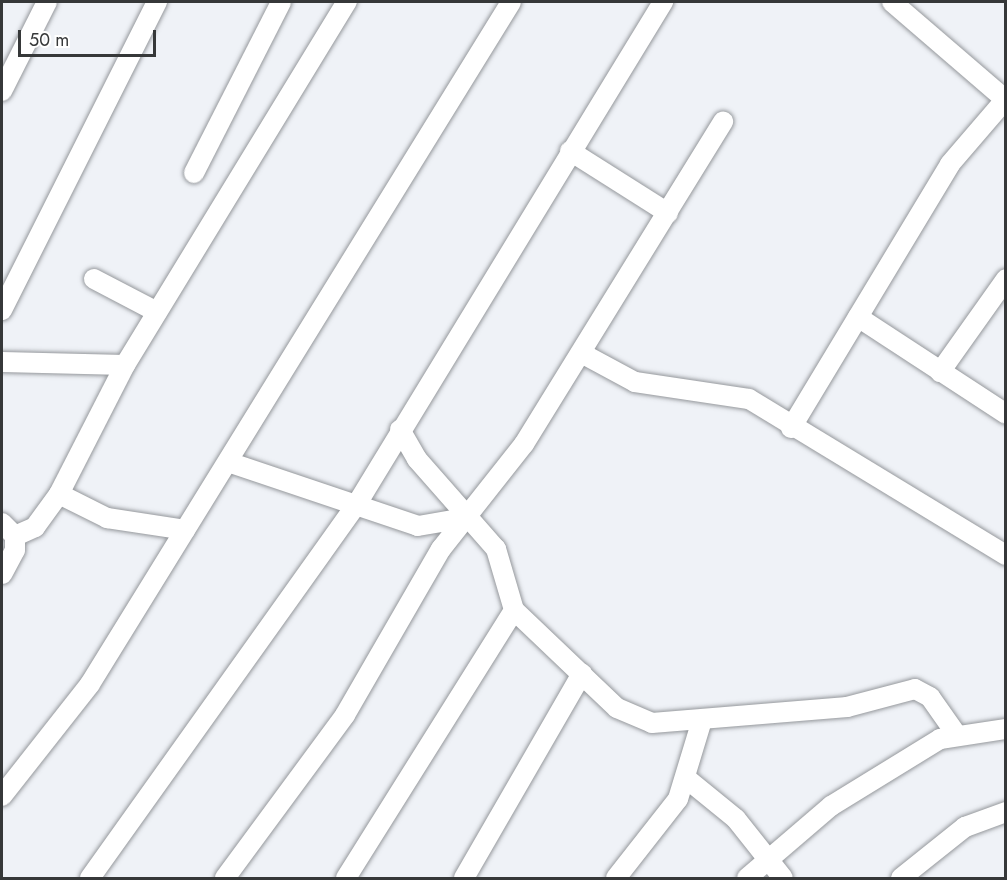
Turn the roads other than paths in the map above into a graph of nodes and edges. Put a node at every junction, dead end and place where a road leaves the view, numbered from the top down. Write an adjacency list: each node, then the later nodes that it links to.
1 (47, 2): 8 (street)
2 (157, 2): 16 (street)
3 (281, 2): 12 (street)
4 (347, 2): 17 (street)
5 (512, 2): 26 (street)
6 (663, 2): 11 (street)
7 (892, 2): 9 (street)
8 (2, 91)
9 (1005, 100): 18 (street)
10 (723, 122): 13 (street)
11 (570, 151): 13 (street); 25 (street)
12 (194, 173)
13 (668, 213): 19 (street)
14 (94, 279): 17 (street)
15 (1005, 279): 22 (street)
16 (2, 310)
17 (157, 312): 21 (street)
18 (858, 317): 22 (street); 24 (street)
19 (582, 354): 24 (street); 29 (street)
20 (3, 365): 21 (street)
21 (126, 365): 27 (street)
22 (940, 372): 23 (street)
23 (1005, 413)
24 (791, 428): 32 (street)
25 (400, 430): 28 (street); 29 (street)
26 (228, 462): 28 (street); 31 (street)
27 (59, 494): 30 (street); 31 (street)
28 (355, 507): 29 (street); 43 (street)
29 (465, 518): 34 (street); 44 (street)
30 (8, 530): 33 (street)
31 (186, 530): 40 (street)
32 (1005, 555)
33 (2, 574)
34 (514, 610): 35 (street); 45 (street)
35 (582, 674): 36 (street); 46 (street)
36 (702, 720): 38 (street); 39 (street)
37 (1005, 729): 38 (street)
38 (956, 734): 42 (street)
39 (687, 779): 42 (street); 47 (street)
40 (2, 796)
41 (1005, 812): 50 (street)
42 (768, 857): 48 (street); 49 (street)
43 (90, 879)
44 (225, 879)
45 (346, 879)
46 (465, 879)
47 (616, 879)
48 (747, 879)
49 (783, 879)
50 (901, 879)

